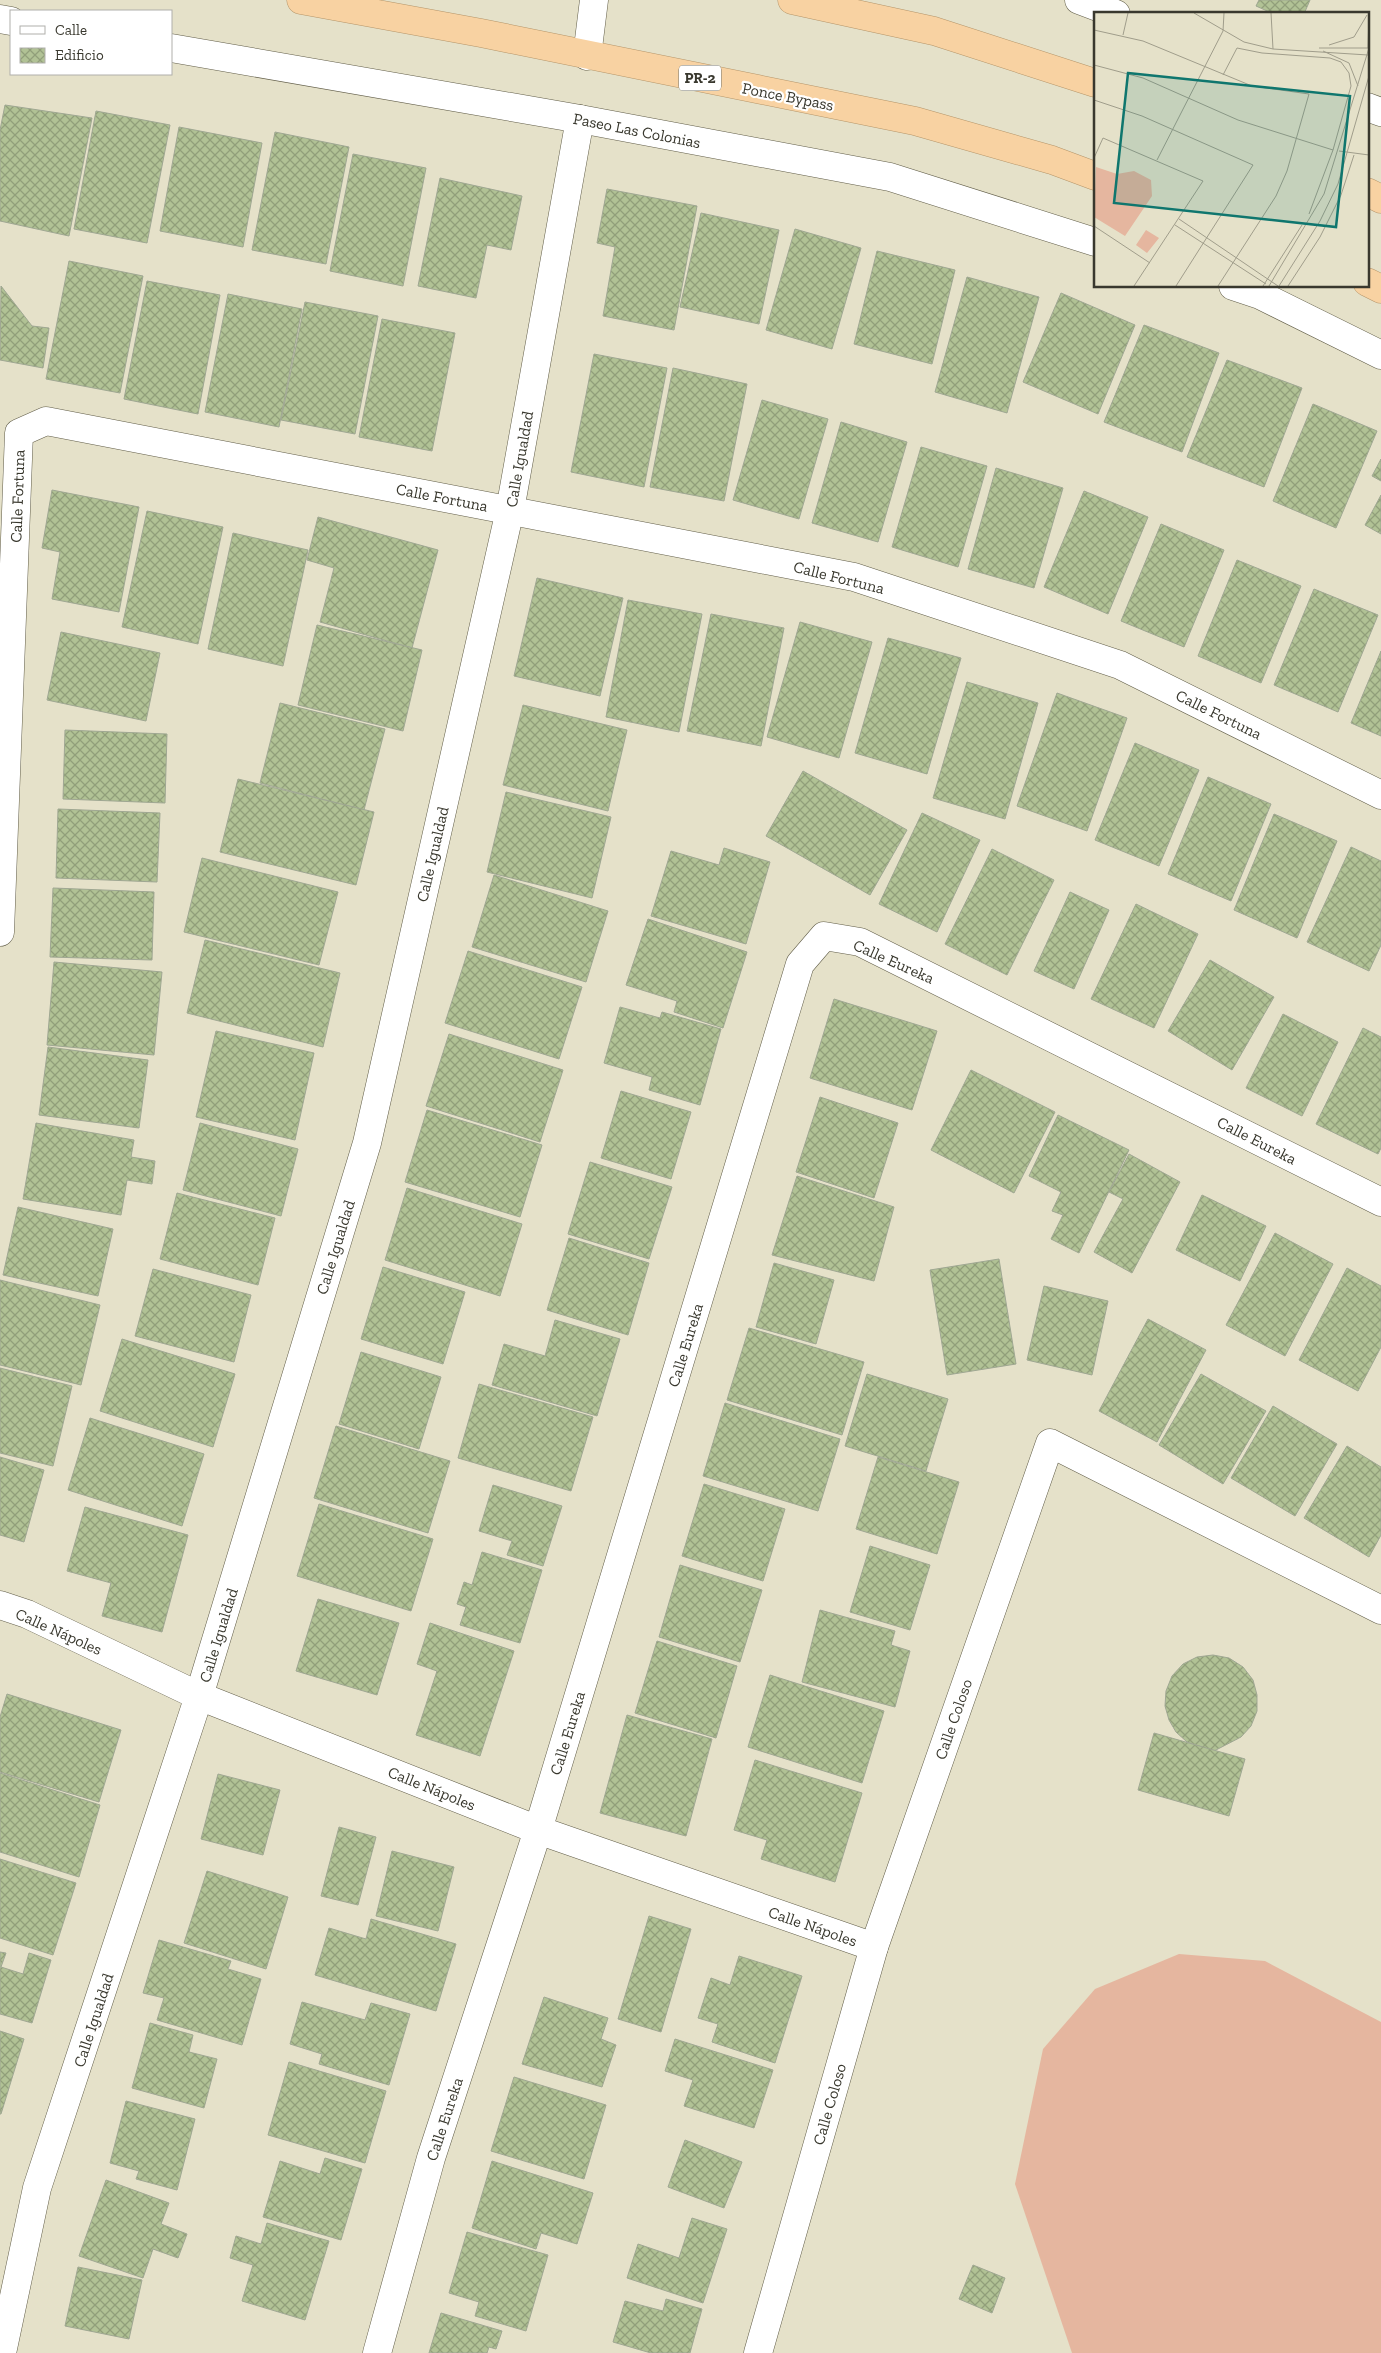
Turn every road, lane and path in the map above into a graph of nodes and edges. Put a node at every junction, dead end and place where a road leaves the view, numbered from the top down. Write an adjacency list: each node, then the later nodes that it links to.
1 (300, 0): 7 (highway, Ponce Bypass / PR-2)
2 (594, 0): 7 (street)
3 (792, 0): 8 (highway)
4 (1079, 0): 5 (street)
5 (1111, 12)
6 (172, 48): 11 (street, Paseo Las Colonias)
7 (587, 56): 12 (highway, Ponce Bypass / PR-2)
8 (1094, 83)
9 (1368, 107): 10 (street)
10 (1381, 112)
11 (580, 119): 15 (street, Paseo Las Colonias); 20 (street, Calle Igualdad)
12 (1094, 176)
13 (1368, 192): 14 (highway)
14 (1381, 199)
15 (1094, 242)
16 (1368, 282): 18 (highway)
17 (1239, 288): 19 (street)
18 (1381, 289)
19 (1381, 355)
20 (510, 510): 21 (street, Calle Fortuna); 22 (street, Calle Fortuna); 26 (street, Calle Igualdad)
21 (1381, 795)
22 (0, 932)
23 (1381, 1202): 27 (street, Calle Eureka)
24 (0, 1606): 26 (street, Calle Nápoles)
25 (1381, 1610): 28 (street, Calle Coloso)
26 (199, 1696): 27 (street, Calle Nápoles); 29 (street, Calle Igualdad)
27 (538, 1830): 28 (street, Calle Nápoles); 30 (street, Calle Eureka)
28 (874, 1947): 31 (street, Calle Coloso)
29 (2, 2353)
30 (376, 2353)
31 (758, 2353)

